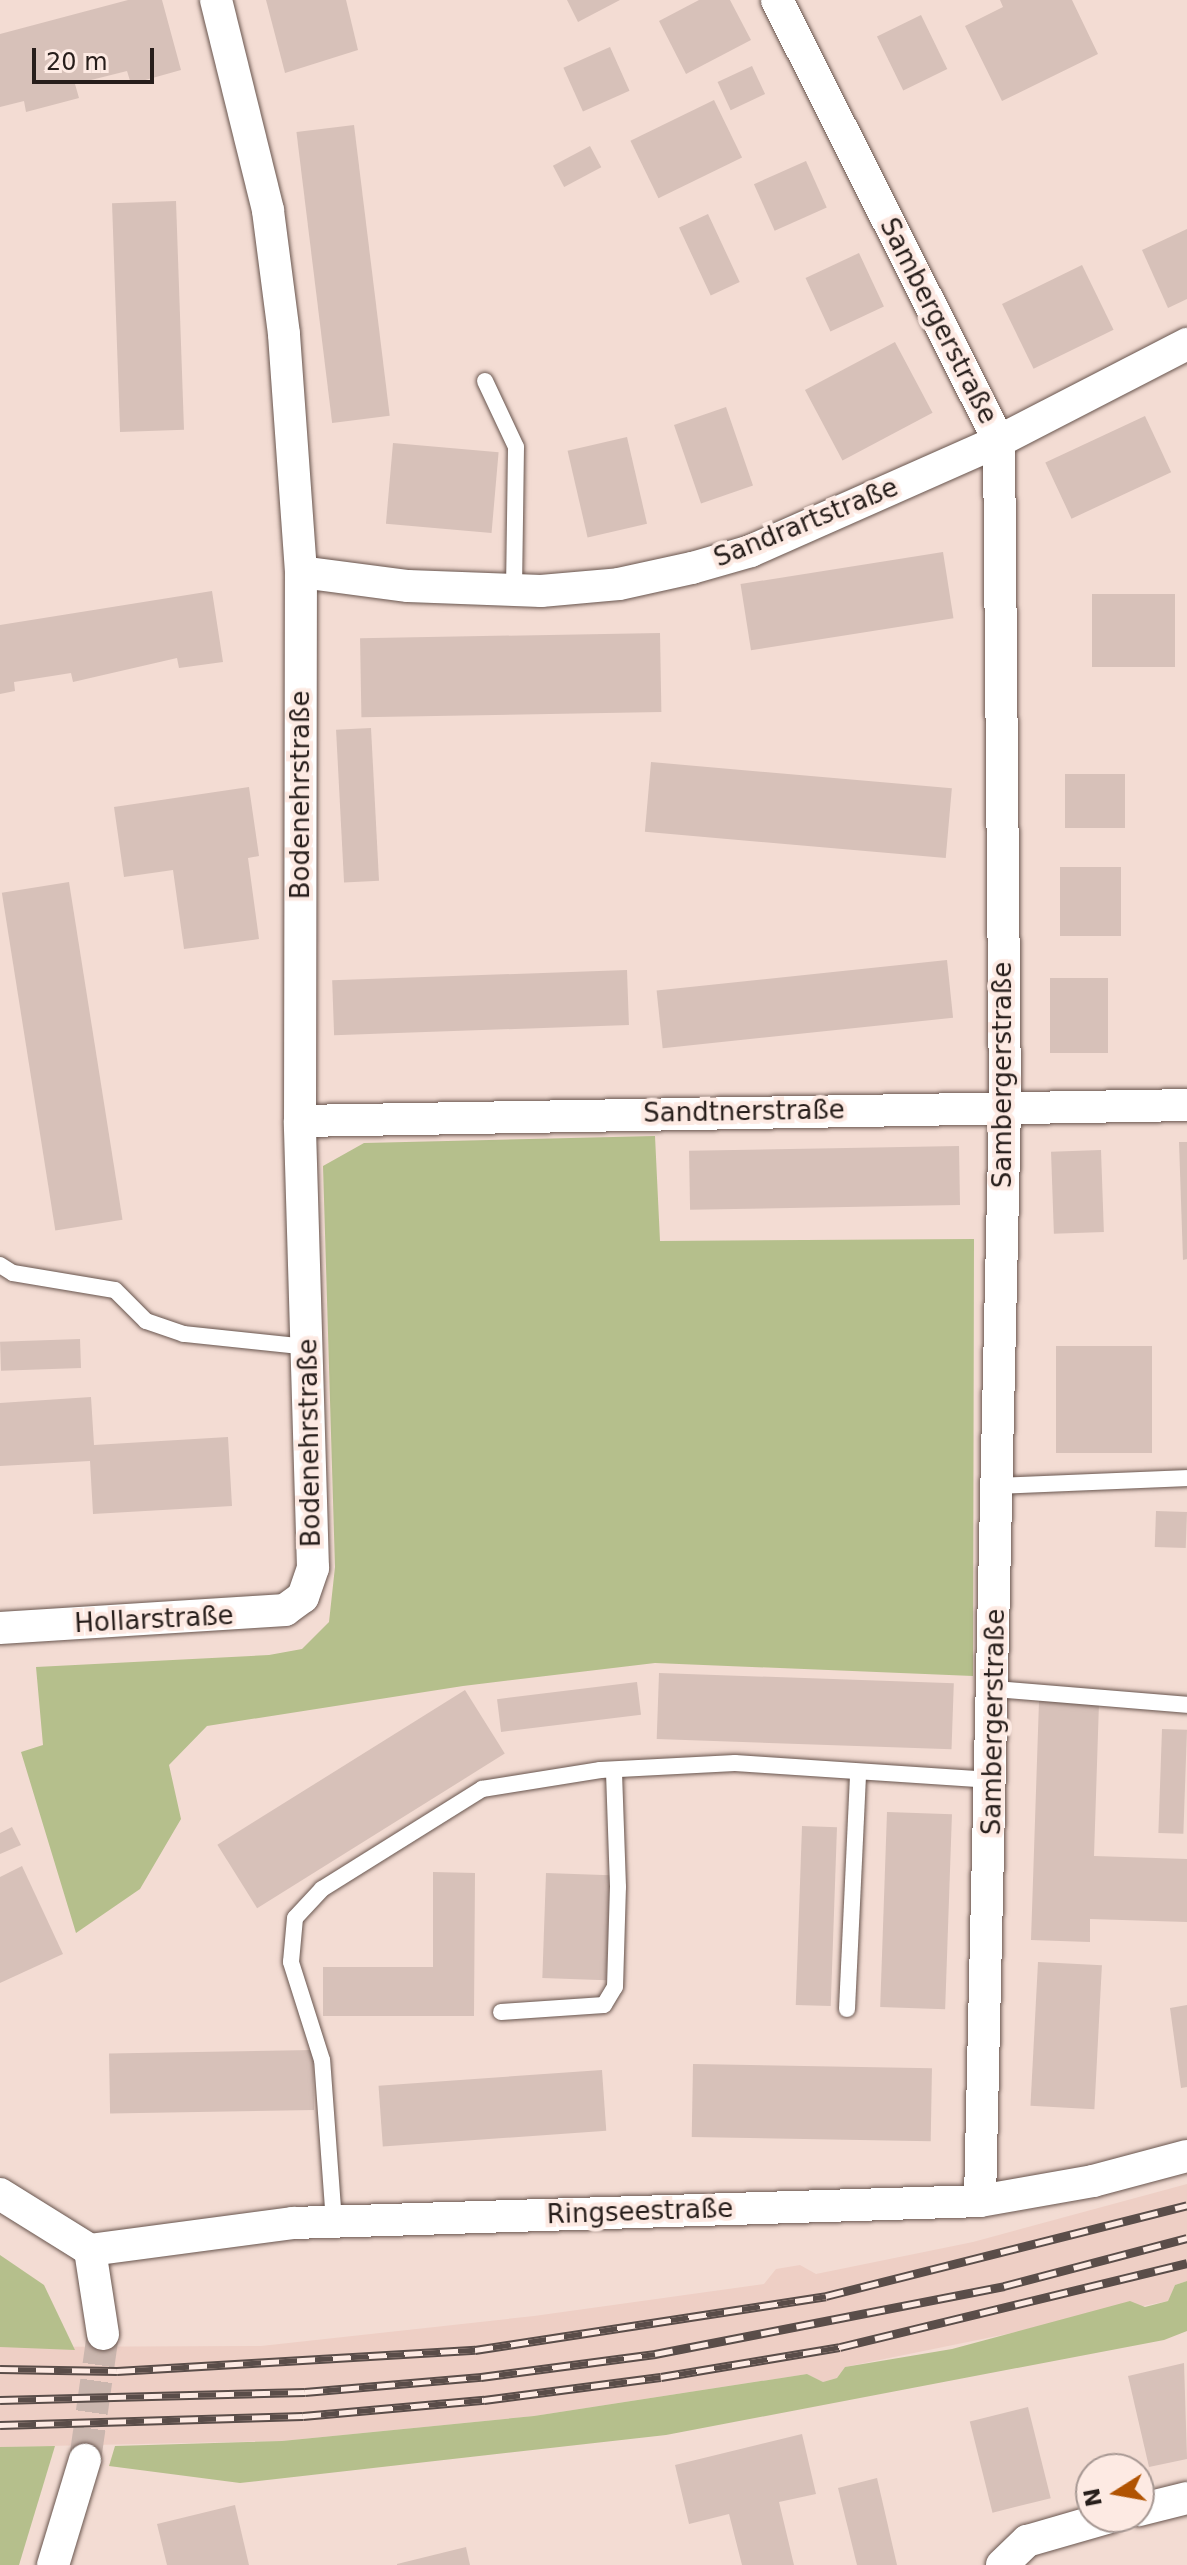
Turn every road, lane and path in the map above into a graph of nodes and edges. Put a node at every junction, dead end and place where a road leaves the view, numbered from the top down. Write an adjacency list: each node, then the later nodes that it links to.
1 (216, 0): 6 (street, Bodenehrstraße)
2 (777, 0): 5 (street, Sambergerstraße)
3 (1187, 344): 5 (street, Sandrartstraße)
4 (485, 381): 7 (lane)
5 (999, 441): 7 (street, Sandrartstraße); 9 (street, Sambergerstraße)
6 (301, 572): 7 (street, Sandrartstraße); 10 (street, Bodenehrstraße)
7 (514, 591)
8 (1187, 1105): 9 (street, Sandtnerstraße)
9 (1005, 1107): 10 (street, Sandtnerstraße); 14 (street, Sambergerstraße)
10 (300, 1121): 12 (street, Bodenehrstraße)
11 (0, 1265): 12 (lane)
12 (308, 1347): 15 (street, Bodenehrstraße)
13 (1187, 1478): 14 (lane)
14 (998, 1486): 17 (street, Sambergerstraße)
15 (303, 1597): 16 (street, Hollarstraße)
16 (0, 1628)
17 (994, 1689): 18 (lane); 21 (street, Sambergerstraße)
18 (1187, 1705)
19 (614, 1770): 20 (lane); 23 (lane); 27 (lane)
20 (858, 1773): 21 (lane); 22 (lane)
21 (993, 1780): 26 (street, Sambergerstraße)
22 (847, 2009)
23 (501, 2012)
24 (1187, 2156): 26 (street, Ringseestraße)
25 (0, 2194): 28 (street)
26 (980, 2201): 27 (street, Ringseestraße)
27 (334, 2222): 28 (street, Ringseestraße)
28 (90, 2250): 29 (street)
29 (103, 2334)
30 (85, 2460): 34 (street)
31 (1187, 2498): 32 (street)
32 (1155, 2506)
33 (1075, 2527): 35 (street)
34 (53, 2565)
35 (1002, 2565)

